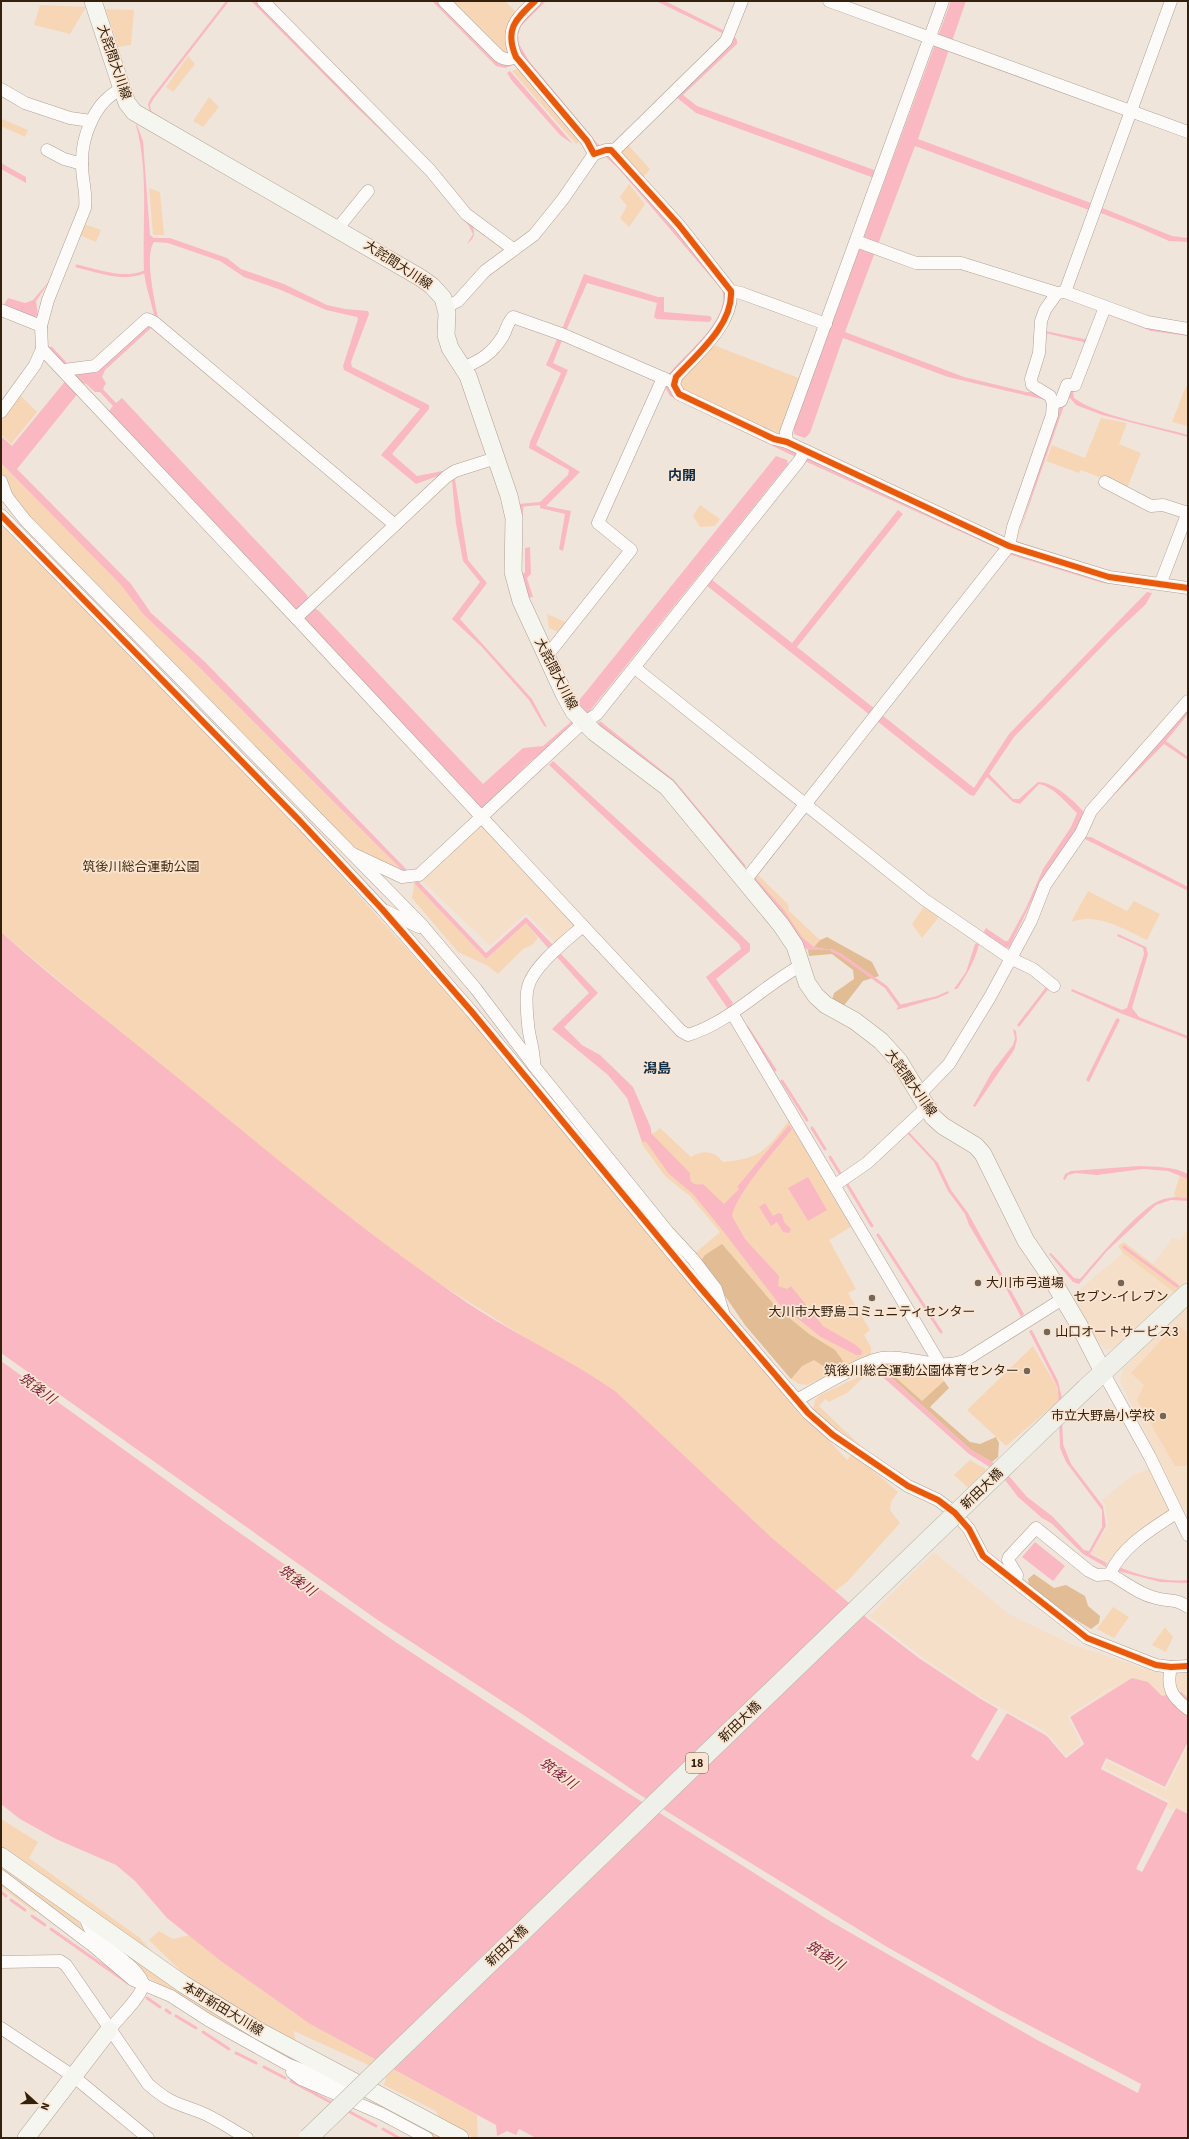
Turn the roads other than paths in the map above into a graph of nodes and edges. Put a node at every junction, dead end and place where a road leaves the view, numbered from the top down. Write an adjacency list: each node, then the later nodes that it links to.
1 (93, 1): 12 (main road, 大詫間大川線)
2 (263, 1): 22 (street)
3 (444, 1): 10 (street)
4 (535, 1): 10 (street)
5 (742, 1): 17 (street)
6 (829, 1): 9 (street)
7 (943, 1): 9 (street)
8 (1171, 1): 13 (street)
9 (932, 38): 13 (street); 21 (street)
10 (519, 61): 17 (street)
11 (1, 89): 14 (street)
12 (122, 89): 14 (street); 20 (main road, 大詫間大川線)
13 (1131, 111): 15 (street); 24 (street)
14 (91, 121): 18 (street)
15 (1188, 132)
16 (48, 150): 18 (street)
17 (602, 152): 22 (street); 23 (street)
18 (82, 164): 29 (street)
19 (368, 192): 20 (street)
20 (338, 228): 25 (main road, 大詫間大川線)
21 (856, 241): 24 (street); 28 (street)
22 (513, 249): 25 (street)
23 (731, 291): 28 (street); 34 (street)
24 (1061, 293): 26 (street); 35 (street)
25 (446, 307): 32 (main road, 大詫間大川線)
26 (1105, 307): 30 (street); 35 (street)
27 (1, 310): 29 (street)
28 (826, 324): 37 (street)
29 (42, 326): 31 (street)
30 (1188, 329)
31 (42, 349): 33 (street); 36 (street)
32 (463, 368): 34 (street); 39 (main road, 大詫間大川線)
33 (66, 373): 45 (street); 49 (street)
34 (668, 380): 37 (street); 50 (street)
35 (1054, 403): 46 (street)
36 (1, 412)
37 (787, 442): 38 (street)
38 (802, 456): 46 (street); 51 (street)
39 (496, 458): 45 (street); 50 (main road, 大詫間大川線)
40 (1, 481): 42 (street)
41 (1105, 482): 43 (street)
42 (4, 495): 57 (street)
43 (1188, 513): 47 (street)
44 (1, 515): 56 (street)
45 (395, 525): 49 (street)
46 (1006, 549): 47 (street); 54 (street)
47 (1161, 582): 48 (street)
48 (1188, 588)
49 (296, 618): 55 (street)
50 (546, 657): 53 (main road, 大詫間大川線)
51 (635, 668): 53 (street); 54 (street)
52 (1188, 701): 62 (street)
53 (584, 723): 55 (street); 58 (main road, 大詫間大川線)
54 (805, 804): 58 (street); 62 (street)
55 (482, 817): 57 (street); 60 (street)
56 (323, 846): 57 (street); 59 (street)
57 (349, 852): 61 (street)
58 (744, 882): 63 (main road, 大詫間大川線)
59 (382, 909): 61 (street); 71 (street)
60 (583, 926): 65 (street); 66 (street)
61 (426, 930): 66 (street)
62 (1010, 958): 64 (street); 67 (street)
63 (800, 966): 65 (street); 67 (main road, 大詫間大川線)
64 (1054, 986)
65 (732, 1012): 68 (street)
66 (534, 1066): 71 (street)
67 (923, 1101): 68 (street); 70 (main road, 大詫間大川線)
68 (836, 1185): 72 (street)
69 (1188, 1293): 73 (main road, 18)
70 (1064, 1298): 72 (street); 73 (main road, 大詫間大川線)
71 (724, 1315): 74 (street)
72 (940, 1364): 74 (street)
73 (1103, 1372): 75 (street); 96 (main road, 新田大橋 / 18, bridge)
74 (797, 1400): 78 (street)
75 (1176, 1513): 76 (street); 77 (street)
76 (1188, 1535)
77 (1110, 1574): 78 (street); 79 (street)
78 (1016, 1581): 81 (street)
79 (1188, 1607)
80 (1188, 1666): 81 (street)
81 (1171, 1668): 82 (street)
82 (1188, 1708)
83 (1, 1856): 85 (main road, 本町新田大川線)
84 (1, 1876): 87 (street)
85 (86, 1917): 87 (street); 92 (main road, 本町新田大川線)
86 (1, 1962): 89 (street)
87 (143, 1986): 89 (street); 90 (street)
88 (1, 2028): 91 (street)
89 (110, 2030): 91 (main road); 95 (street)
90 (287, 2064): 92 (street); 97 (street)
91 (73, 2076): 93 (main road); 94 (street)
92 (376, 2094): 98 (main road, 本町新田大川線)
93 (26, 2138)
94 (148, 2138)
95 (247, 2138)
96 (308, 2138)
97 (426, 2138)
98 (460, 2138)

